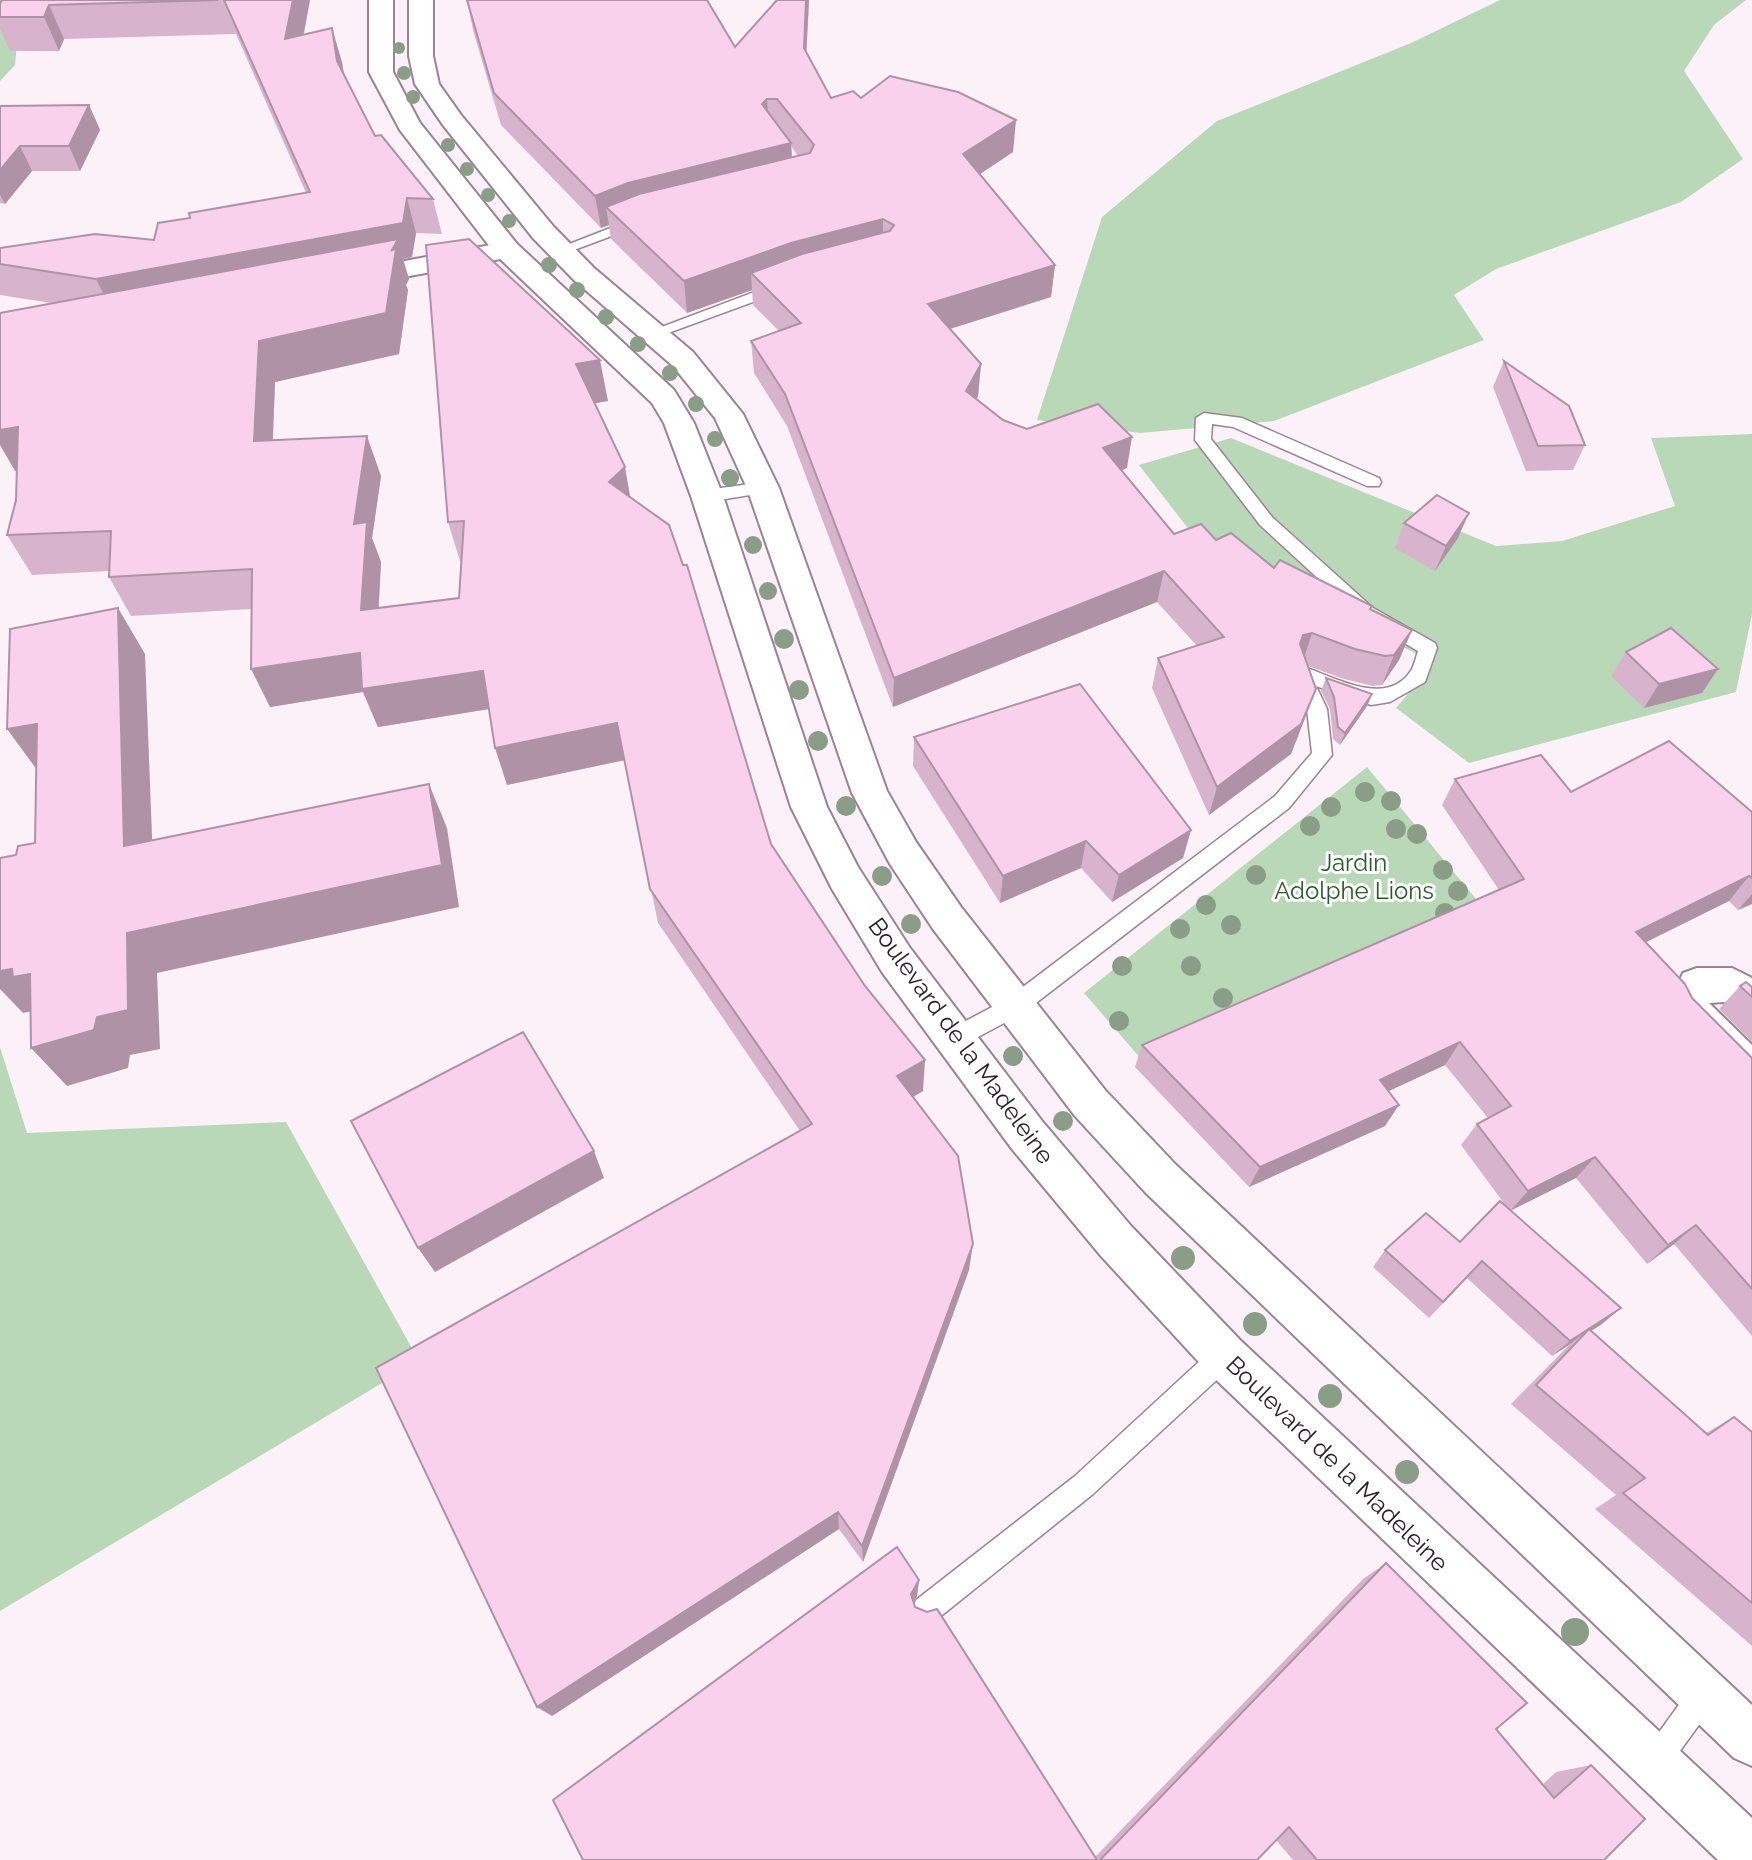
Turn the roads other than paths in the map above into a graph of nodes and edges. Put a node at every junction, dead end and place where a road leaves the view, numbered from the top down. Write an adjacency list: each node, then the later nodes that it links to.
1 (381, 0): 4 (street, Boulevard de la Madeleine)
2 (421, 0): 5 (street)
3 (651, 218): 5 (lane)
4 (507, 250): 7 (street); 11 (street, Boulevard de la Madeleine)
5 (561, 250): 8 (street)
6 (798, 281): 8 (lane)
7 (329, 284)
8 (654, 332): 10 (street)
9 (1373, 482): 13 (lane)
10 (763, 488): 11 (lane); 13 (street)
11 (707, 496): 14 (street, Boulevard de la Madeleine)
12 (1752, 1001): 15 (street)
13 (1015, 1006): 14 (lane); 18 (street)
14 (955, 1038): 16 (street, Boulevard de la Madeleine)
15 (1752, 1072)
16 (1224, 1356): 17 (lane); 20 (street, Boulevard de la Madeleine)
17 (926, 1610)
18 (1704, 1694): 19 (street); 20 (lane)
19 (1752, 1740)
20 (1654, 1763): 21 (street, Boulevard de la Madeleine)
21 (1752, 1855)

